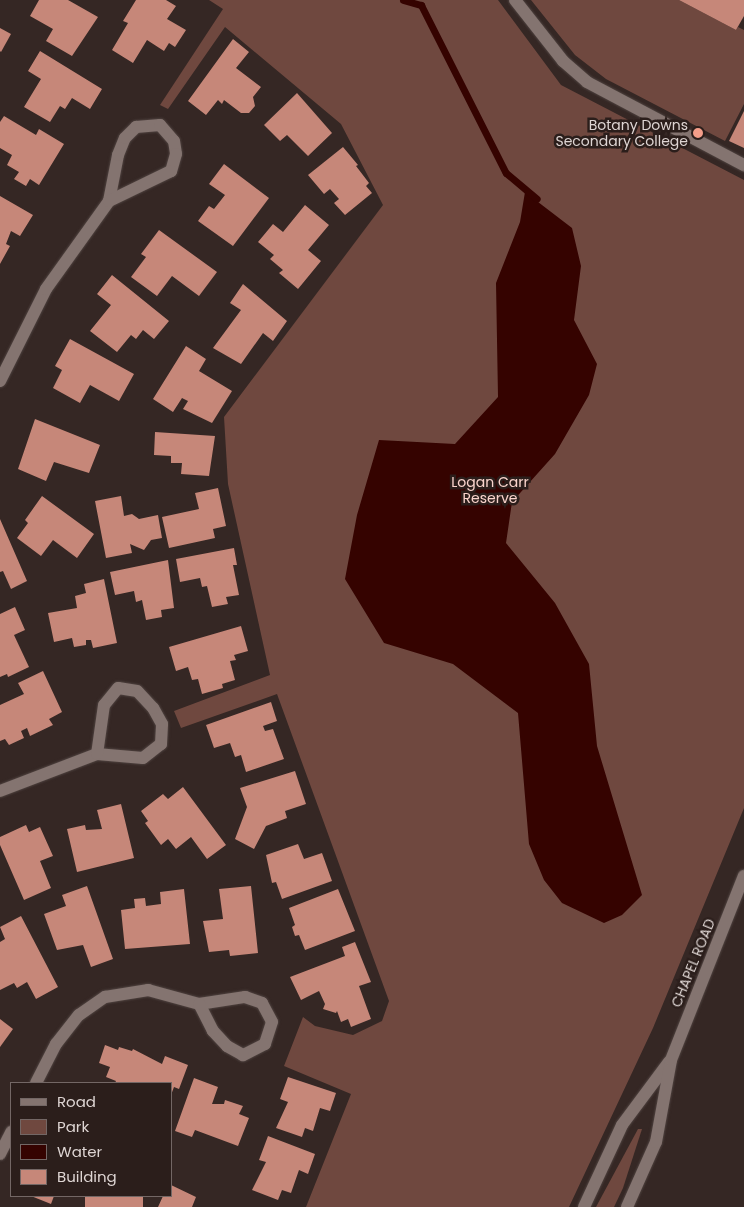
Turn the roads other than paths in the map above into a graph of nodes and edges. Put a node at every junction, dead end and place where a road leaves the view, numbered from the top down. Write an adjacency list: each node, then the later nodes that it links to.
1 (515, 0): 2 (street)
2 (744, 165)
3 (109, 201): 3 (street); 4 (street)
4 (0, 381)
5 (97, 754): 5 (street); 6 (street)
6 (0, 791)
7 (744, 876): 9 (street, CHAPEL ROAD)
8 (744, 905): 9 (street)
9 (729, 915): 11 (street, CHAPEL ROAD)
10 (199, 1004): 10 (street); 12 (street)
11 (671, 1060): 15 (street, CHAPEL ROAD); 16 (street, CHAPEL ROAD)
12 (37, 1082)
13 (10, 1134): 14 (street)
14 (0, 1154)
15 (584, 1207)
16 (628, 1207)

